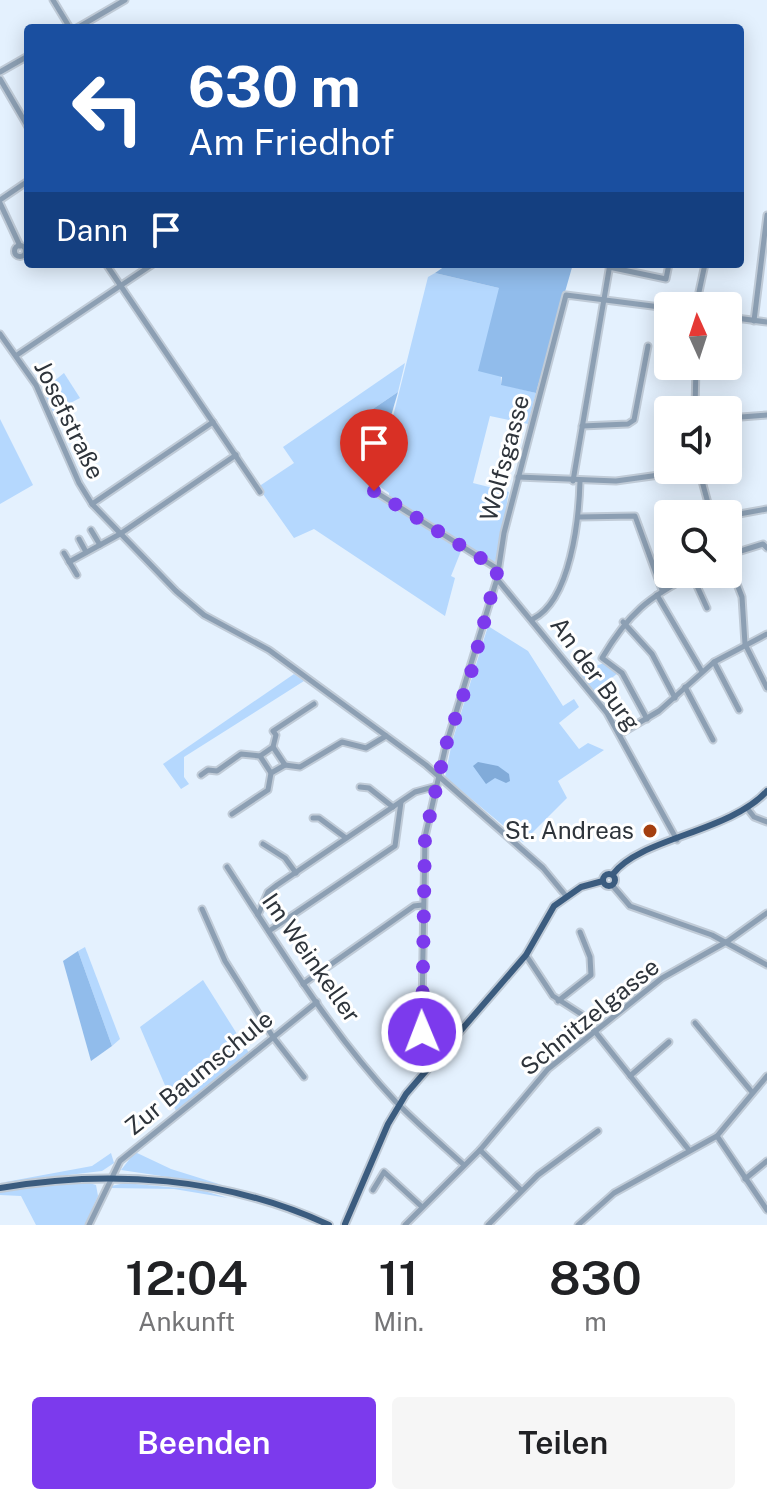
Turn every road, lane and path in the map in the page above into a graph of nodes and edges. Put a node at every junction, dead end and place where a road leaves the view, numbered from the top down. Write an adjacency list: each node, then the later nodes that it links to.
1 (53, 0): 3 (street)
2 (125, 0): 4 (street)
3 (68, 24)
4 (84, 24)
5 (24, 58): 6 (street)
6 (0, 72)
7 (0, 79): 8 (street)
8 (24, 120)
9 (24, 184): 10 (street)
10 (0, 202): 12 (street)
11 (767, 215): 13 (street)
12 (20, 246)
13 (764, 253): 25 (street)
14 (109, 268): 20 (street)
15 (147, 268): 20 (street)
16 (610, 268): 22 (street)
17 (622, 268): 18 (street)
18 (668, 268)
19 (704, 268): 21 (street)
20 (120, 286): 29 (street); 32 (street)
21 (699, 292)
22 (604, 301): 23 (street); 33 (street); 36 (street, Wolfsgasse)
23 (654, 306)
24 (742, 319): 25 (street)
25 (754, 321): 26 (street)
26 (767, 322)
27 (0, 334): 29 (street, Josefstraße)
28 (648, 346): 33 (street)
29 (17, 355): 40 (street, Josefstraße)
30 (767, 415): 31 (street)
31 (742, 417)
32 (213, 422): 34 (street); 40 (street)
33 (582, 426): 37 (street)
34 (236, 455): 39 (street); 45 (street)
35 (654, 476): 37 (street)
36 (518, 477): 37 (street); 53 (street, Wolfsgasse)
37 (577, 481): 43 (street)
38 (374, 491): 53 (street)
39 (260, 492)
40 (92, 504): 45 (street, Josefstraße)
41 (767, 509): 42 (street)
42 (742, 513)
43 (579, 517): 59 (street); 61 (street)
44 (91, 530): 47 (street)
45 (120, 534): 47 (street); 74 (street, Josefstraße)
46 (79, 539): 49 (street)
47 (100, 545): 49 (street)
48 (767, 548): 50 (street)
49 (86, 552): 52 (street)
50 (742, 552)
51 (64, 553): 52 (street)
52 (69, 562): 54 (street)
53 (498, 569): 55 (street, Wolfsgasse)
54 (77, 575)
55 (497, 579): 61 (street, An der Burg); 81 (street, Wolfsgasse)
56 (667, 588): 59 (street)
57 (699, 588): 60 (street)
58 (739, 588): 64 (street)
59 (660, 592): 62 (street); 66 (street)
60 (707, 608)
61 (533, 619): 73 (street, An der Burg)
62 (623, 622): 69 (street); 72 (street)
63 (767, 634): 64 (street)
64 (745, 644): 65 (street); 68 (street)
65 (714, 662): 66 (street); 71 (street)
66 (701, 670): 67 (street)
67 (684, 686): 69 (street); 75 (street)
68 (767, 688)
69 (675, 698): 72 (street)
70 (314, 704): 76 (street)
71 (739, 710)
72 (647, 719): 73 (street)
73 (620, 734): 92 (street, An der Burg)
74 (386, 736): 78 (street); 81 (street, Josefstraße)
75 (713, 740)
76 (273, 747): 77 (street); 78 (street)
77 (260, 756): 79 (street); 80 (street)
78 (285, 765): 79 (street)
79 (271, 773): 88 (street)
80 (201, 775)
81 (439, 775): 82 (street, Wolfsgasse); 99 (street, Josefstraße)
82 (437, 786): 85 (street); 100 (street, Wolfsgasse)
83 (360, 787): 86 (street)
84 (767, 791): 87 (main road)
85 (401, 802): 86 (street); 104 (street)
86 (393, 807): 91 (street)
87 (747, 808): 90 (street); 92 (main road)
88 (232, 814)
89 (313, 818): 91 (street)
90 (767, 822)
91 (346, 838): 95 (street)
92 (677, 841): 96 (main road)
93 (263, 844): 95 (street)
94 (227, 867): 103 (street, Im Weinkeller)
95 (296, 873): 103 (street)
96 (613, 874): 97 (main road); 98 (main road)
97 (603, 881): 98 (main road); 99 (main road)
98 (612, 885): 106 (street)
99 (566, 896): 107 (main road)
100 (422, 905): 109 (street); 116 (street, Wolfsgasse)
101 (202, 909): 114 (street)
102 (767, 913): 106 (street, Schnitzelgasse)
103 (258, 915): 104 (street, Im Weinkeller)
104 (269, 931): 109 (street, Im Weinkeller)
105 (580, 932): 110 (street)
106 (728, 941): 108 (street); 113 (street, Schnitzelgasse)
107 (526, 955): 110 (street); 116 (main road)
108 (767, 965)
109 (303, 984): 111 (street, Im Weinkeller)
110 (558, 1001): 113 (street)
111 (317, 1002): 114 (street, Zur Baumschule); 121 (street, Im Weinkeller)
112 (695, 1023): 120 (street)
113 (596, 1033): 117 (street); 124 (street, Schnitzelgasse)
114 (273, 1037): 119 (street); 128 (street, Zur Baumschule)
115 (669, 1042): 117 (street)
116 (430, 1064): 121 (main road)
117 (630, 1076): 125 (street)
118 (767, 1076): 120 (street)
119 (304, 1077)
120 (752, 1092): 123 (street)
121 (399, 1105): 127 (street, Im Weinkeller); 135 (main road)
122 (598, 1131): 132 (street)
123 (717, 1136): 125 (street); 129 (street)
124 (480, 1150): 127 (street, Schnitzelgasse); 132 (street)
125 (689, 1150): 141 (street)
126 (767, 1161): 129 (street)
127 (464, 1165): 133 (street, Schnitzelgasse)
128 (110, 1178): 130 (main road); 136 (street, Zur Baumschule); 137 (main road)
129 (745, 1179): 134 (street)
130 (0, 1188)
131 (373, 1190): 133 (street)
132 (521, 1190): 140 (street)
133 (421, 1206): 139 (street, Schnitzelgasse)
134 (767, 1210)
135 (346, 1224): 138 (main road)
136 (89, 1225)
137 (329, 1225)
138 (337, 1225)
139 (405, 1225)
140 (488, 1225)
141 (578, 1225)

